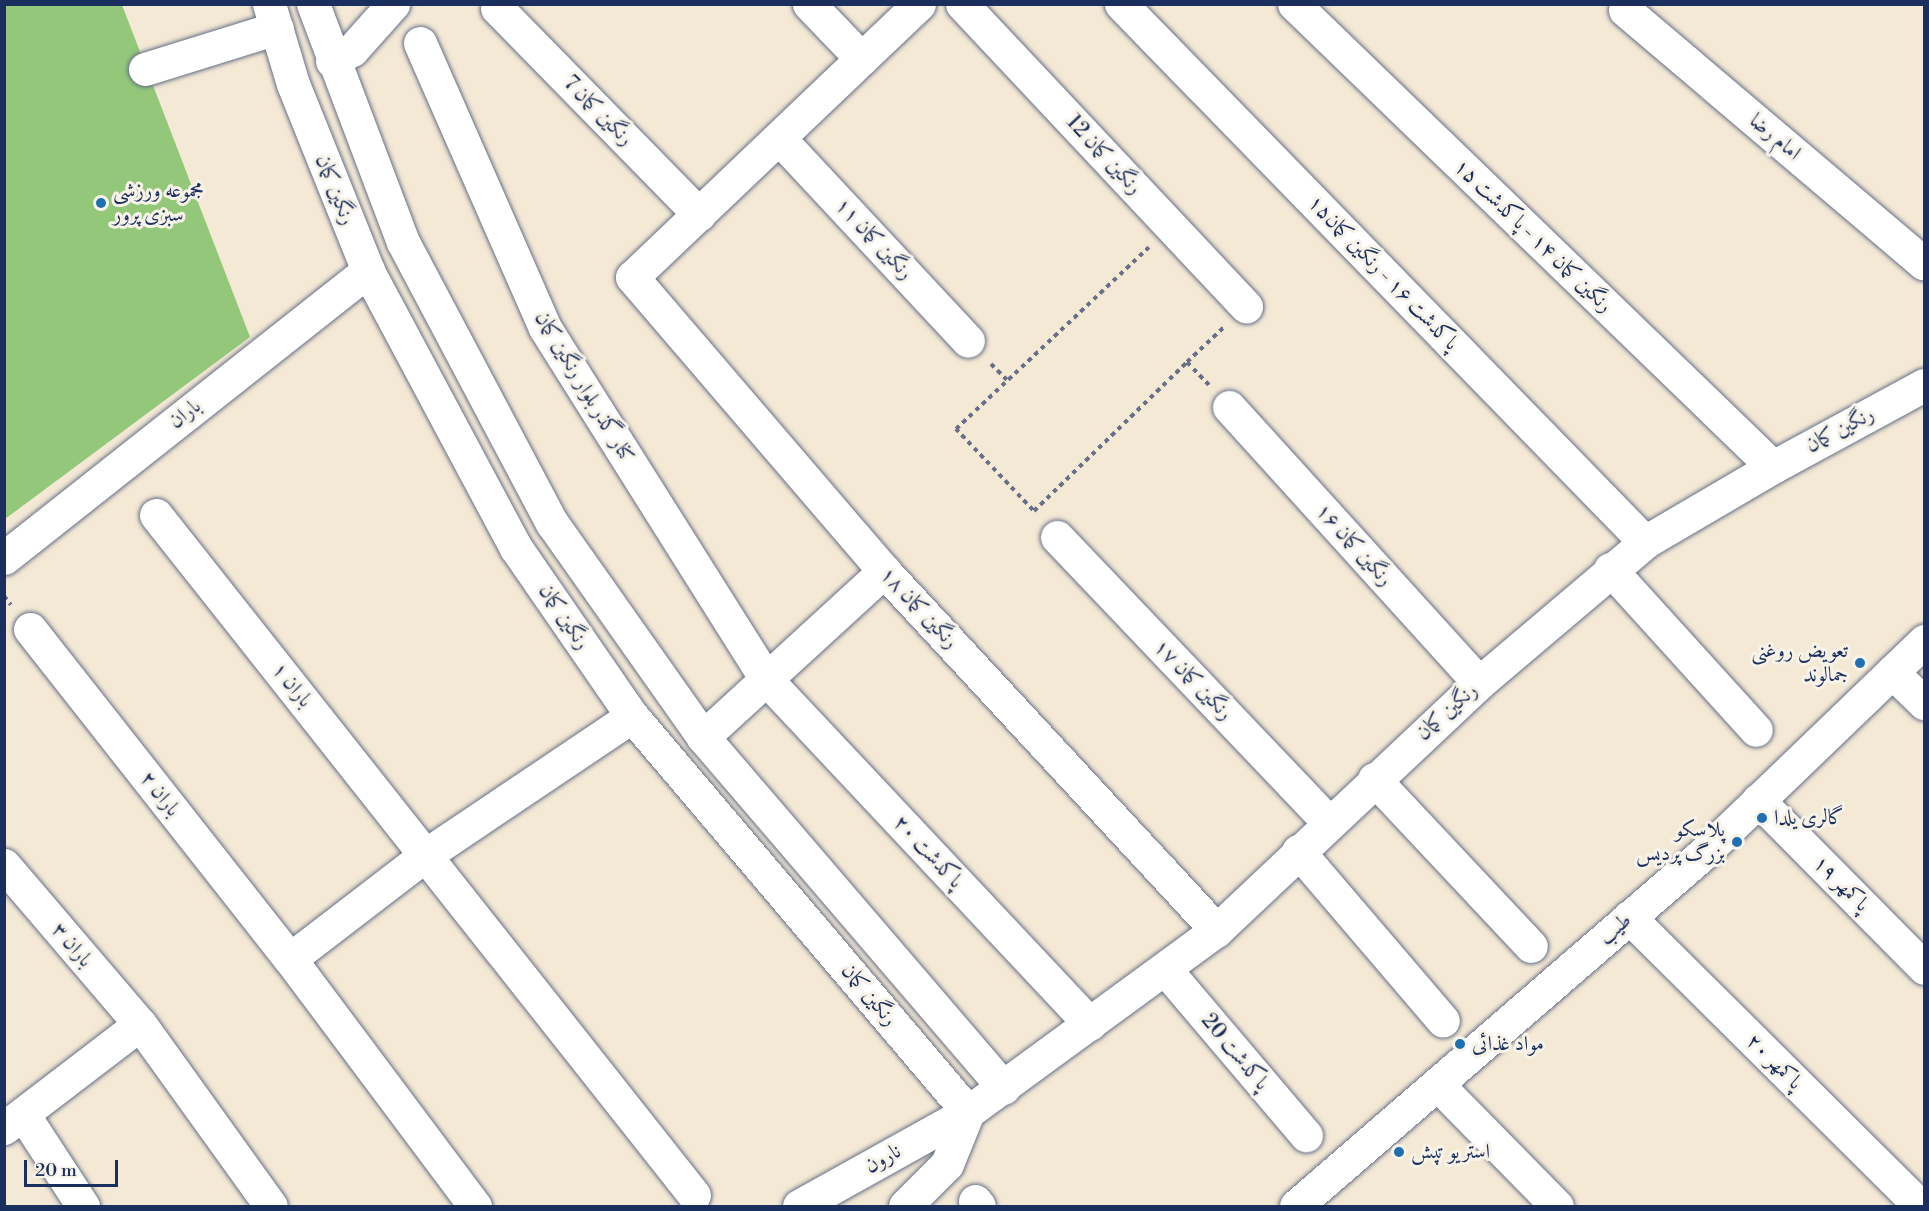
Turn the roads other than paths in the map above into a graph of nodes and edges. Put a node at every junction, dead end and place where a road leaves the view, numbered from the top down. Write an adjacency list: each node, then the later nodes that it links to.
1 (313, 4): 13 (street, رنگین کمان)
2 (393, 4): 13 (street)
3 (809, 4): 12 (street)
4 (919, 4): 12 (street)
5 (962, 4): 19 (street, رنگین کمان 12)
6 (1121, 4): 26 (street, پاکدشت ۱۶ - رنگین کمان۱۵)
7 (1294, 4): 23 (street, رنگین کمان ۱۴ - پاکدشت ۱۵)
8 (497, 8): 16 (street, رنگین کمان 7)
9 (1625, 10): 17 (street, امام رضا)
10 (273, 16): 14 (street); 18 (street, رنگین کمان)
11 (420, 43): 33 (street, کنار گذر بلوار رنگین کمان)
12 (862, 59): 15 (street)
13 (332, 61): 38 (street, رنگین کمان)
14 (145, 69)
15 (779, 138): 16 (street); 20 (street, رنگین کمان ۱۱)
16 (699, 214): 29 (street, رنگین کمان ۱۸)
17 (1924, 264)
18 (368, 271): 27 (street, باران); 36 (street, رنگین کمان)
19 (1246, 306)
20 (968, 341)
21 (1924, 385): 23 (street, رنگین کمان)
22 (1229, 407): 34 (street, رنگین کمان ۱۶)
23 (1773, 466): 26 (street, رنگین کمان)
24 (156, 515): 43 (street, باران ۱)
25 (1057, 537): 41 (street, رنگین کمان ۱۷)
26 (1645, 542): 28 (street, رنگین کمان)
27 (4, 558)
28 (1610, 569): 34 (street, رنگین کمان); 37 (street)
29 (884, 571): 33 (street); 46 (street, رنگین کمان ۱۸)
30 (30, 629): 48 (street, باران ۲)
31 (1924, 641): 32 (street, طیب)
32 (1892, 672): 35 (street); 40 (street, طیب)
33 (766, 679): 38 (street); 53 (street, پاکدشت ۲۰)
34 (1479, 683): 39 (street, رنگین کمان)
35 (1924, 703)
36 (632, 716): 43 (street); 56 (street, رنگین کمان)
37 (1756, 730)
38 (703, 737): 55 (street, رنگین کمان)
39 (1374, 779): 41 (street, رنگین کمان); 47 (street)
40 (1758, 800): 45 (street, طیب); 49 (street, پاکمهر ۱۹)
41 (1329, 823): 42 (street, رنگین کمان)
42 (1298, 851): 46 (street, رنگین کمان); 51 (street)
43 (427, 854): 48 (street); 59 (street, باران ۱)
44 (4, 865): 52 (street, باران ۳)
45 (1629, 918): 54 (street, طیب); 67 (street, پاکمهر ۲۰)
46 (1217, 930): 50 (street, رنگین کمان)
47 (1531, 945)
48 (290, 959): 62 (street, باران ۲)
49 (1924, 968)
50 (1165, 969): 53 (street, رنگین کمان); 58 (street, پاکدشت 20)
51 (1443, 1021)
52 (140, 1024): 57 (street); 61 (street, باران ۳)
53 (1090, 1024): 55 (street, رنگین کمان)
54 (1437, 1084): 65 (street, طیب); 66 (street)
55 (1004, 1088): 56 (street, رنگین کمان)
56 (968, 1112): 63 (street, نارون); 64 (street)
57 (14, 1121): 60 (street)
58 (1306, 1135)
59 (694, 1195)
60 (83, 1206)
61 (271, 1206)
62 (475, 1206)
63 (799, 1206)
64 (905, 1206)
65 (1296, 1206)
66 (1557, 1206)
67 (1920, 1206)

